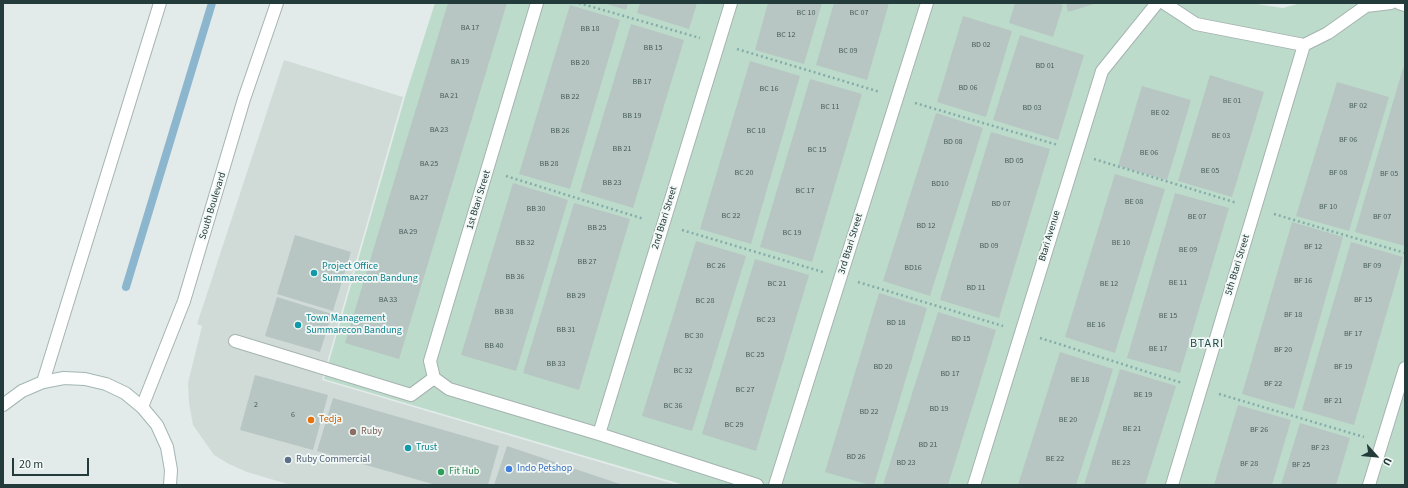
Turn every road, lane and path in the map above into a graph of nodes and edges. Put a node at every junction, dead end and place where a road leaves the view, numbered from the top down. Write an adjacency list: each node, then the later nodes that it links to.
1 (160, 3): 25 (street)
2 (277, 3): 28 (street, South Boulevard)
3 (537, 3): 16 (street, 1st Btari Street)
4 (579, 3): 12 (path)
5 (731, 3): 12 (street, 2nd Btari Street)
6 (927, 3): 14 (street, 3rd Btari Street)
7 (1157, 3): 15 (street, Btari Avenue)
8 (1164, 3): 13 (street)
9 (1391, 3): 13 (street)
10 (1399, 3): 11 (street)
11 (1405, 5)
12 (719, 44): 14 (path); 18 (street, 2nd Btari Street)
13 (1304, 45): 17 (street, 5th Btari Street)
14 (897, 98): 15 (path); 20 (street, 3rd Btari Street)
15 (1077, 150): 17 (path); 21 (street, Btari Avenue)
16 (488, 170): 18 (path); 24 (street, 1st Btari Street)
17 (1254, 209): 19 (path); 26 (street, 5th Btari Street)
18 (663, 225): 20 (path); 29 (street, 2nd Btari Street)
19 (1405, 253)
20 (841, 277): 21 (path); 33 (street, 3rd Btari Street)
21 (1021, 332): 26 (path); 34 (street, Btari Avenue)
22 (235, 341): 24 (street)
23 (1405, 368): 30 (street)
24 (434, 378): 29 (street)
25 (43, 382): 27 (street); 28 (street)
26 (1201, 389): 30 (path); 35 (street, 5th Btari Street)
27 (3, 405)
28 (142, 406): 31 (street)
29 (599, 434): 32 (street)
30 (1382, 442): 36 (street)
31 (170, 485)
32 (757, 485)
33 (776, 485)
34 (974, 485)
35 (1172, 485)
36 (1369, 485)

